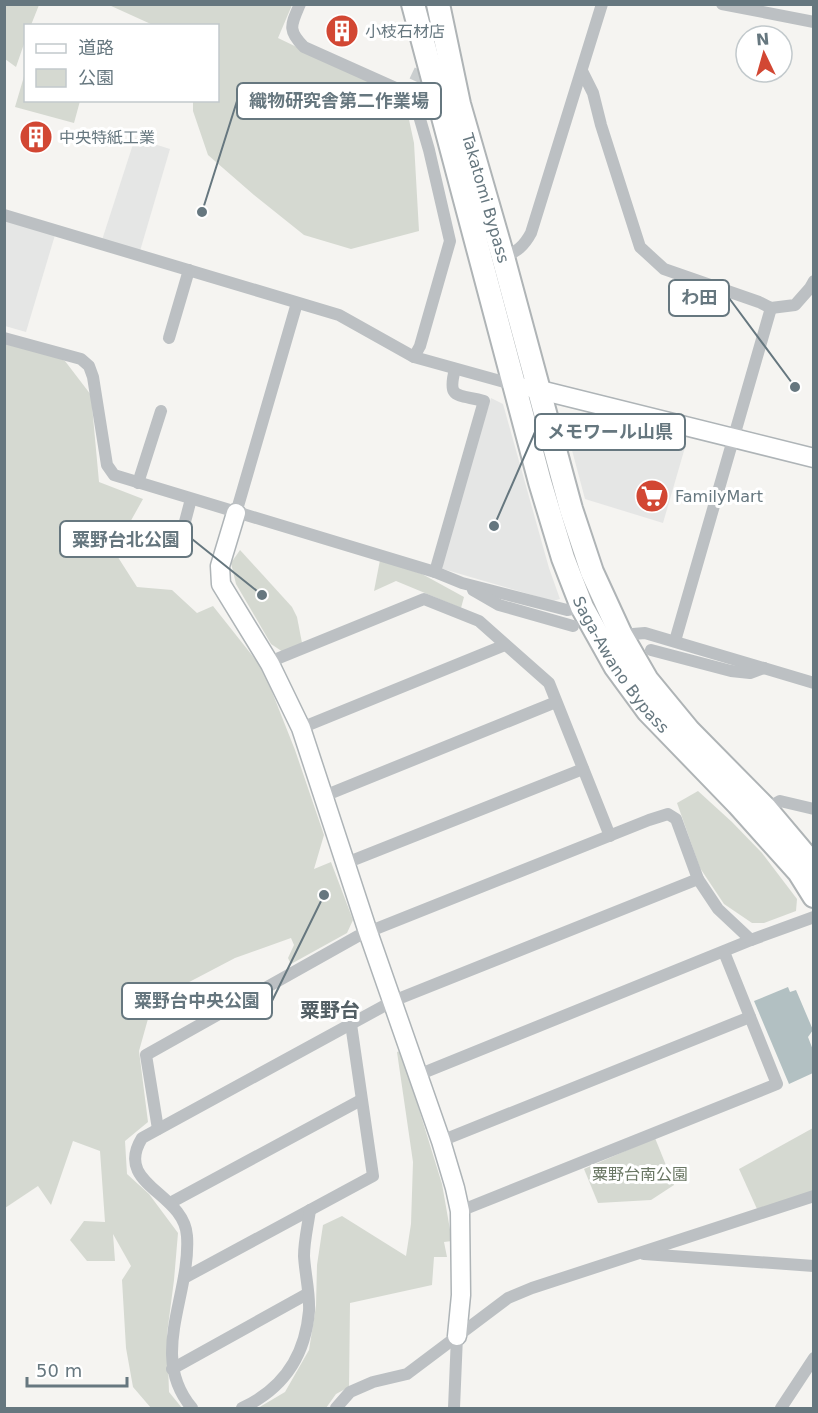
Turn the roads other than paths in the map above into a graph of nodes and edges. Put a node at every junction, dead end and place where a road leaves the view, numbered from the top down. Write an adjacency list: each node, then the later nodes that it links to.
1 (300, 4): 9 (street)
2 (413, 4): 20 (highway, Takatomi Bypass)
3 (438, 4): 11 (highway, Takatomi Bypass)
4 (602, 4): 7 (street)
5 (722, 4): 6 (street)
6 (813, 22)
7 (582, 71): 11 (street); 15 (street)
8 (415, 81): 9 (street)
9 (409, 94): 18 (street)
10 (4, 214): 12 (street)
11 (503, 257): 21 (highway, Takatomi Bypass)
12 (189, 270): 14 (street); 17 (street)
13 (813, 281): 15 (street)
14 (297, 303): 18 (street); 27 (street)
15 (771, 308): 23 (street)
16 (4, 338): 25 (street)
17 (169, 338)
18 (414, 357): 19 (street)
19 (455, 369): 20 (street); 29 (street)
20 (514, 385): 21 (street); 31 (highway, Saga-Awano Bypass)
21 (538, 389): 23 (street); 32 (highway, Saga-Awano Bypass)
22 (161, 411): 25 (street)
23 (733, 439): 24 (street); 33 (street)
24 (813, 458)
25 (138, 483): 26 (street)
26 (191, 499): 27 (street); 28 (street)
27 (236, 513): 29 (street); 36 (street)
28 (177, 552)
29 (435, 572): 30 (street)
30 (462, 583): 31 (street); 31 (street)
31 (578, 616): 49 (highway, Saga-Awano Bypass)
32 (621, 635): 33 (street); 43 (highway, Saga-Awano Bypass)
33 (675, 641): 37 (street)
34 (505, 645): 36 (street); 39 (street); 40 (street)
35 (651, 650): 37 (street)
36 (270, 664): 40 (street)
37 (764, 668): 38 (street)
38 (813, 683)
39 (556, 702): 41 (street); 42 (street)
40 (301, 728): 42 (street)
41 (583, 769): 45 (street); 46 (street)
42 (324, 796): 46 (street)
43 (766, 809): 44 (street); 47 (highway, Saga-Awano Bypass)
44 (813, 809)
45 (610, 836): 48 (street); 51 (street)
46 (346, 863): 51 (street)
47 (813, 866)
48 (698, 879): 52 (street); 54 (street)
49 (813, 896)
50 (813, 917): 52 (street)
51 (368, 932): 54 (street); 59 (street)
52 (751, 940): 53 (street)
53 (724, 952): 55 (street); 57 (street)
54 (393, 1001): 56 (street); 57 (street)
55 (750, 1017): 60 (street); 64 (street)
56 (351, 1024): 58 (street); 59 (street)
57 (418, 1075): 60 (street)
58 (361, 1100): 62 (street); 63 (street)
59 (158, 1130): 62 (street)
60 (441, 1141): 64 (street)
61 (813, 1196): 65 (street)
62 (170, 1203): 67 (street)
63 (310, 1210): 67 (street); 68 (street)
64 (460, 1211): 69 (street)
65 (637, 1254): 66 (street); 69 (street)
66 (813, 1266)
67 (183, 1278): 71 (street)
68 (307, 1294): 71 (street); 73 (street)
69 (457, 1335): 74 (street); 75 (street)
70 (813, 1358): 76 (street)
71 (172, 1369): 72 (street)
72 (192, 1408)
73 (242, 1408)
74 (336, 1408)
75 (454, 1408)
76 (781, 1408)

